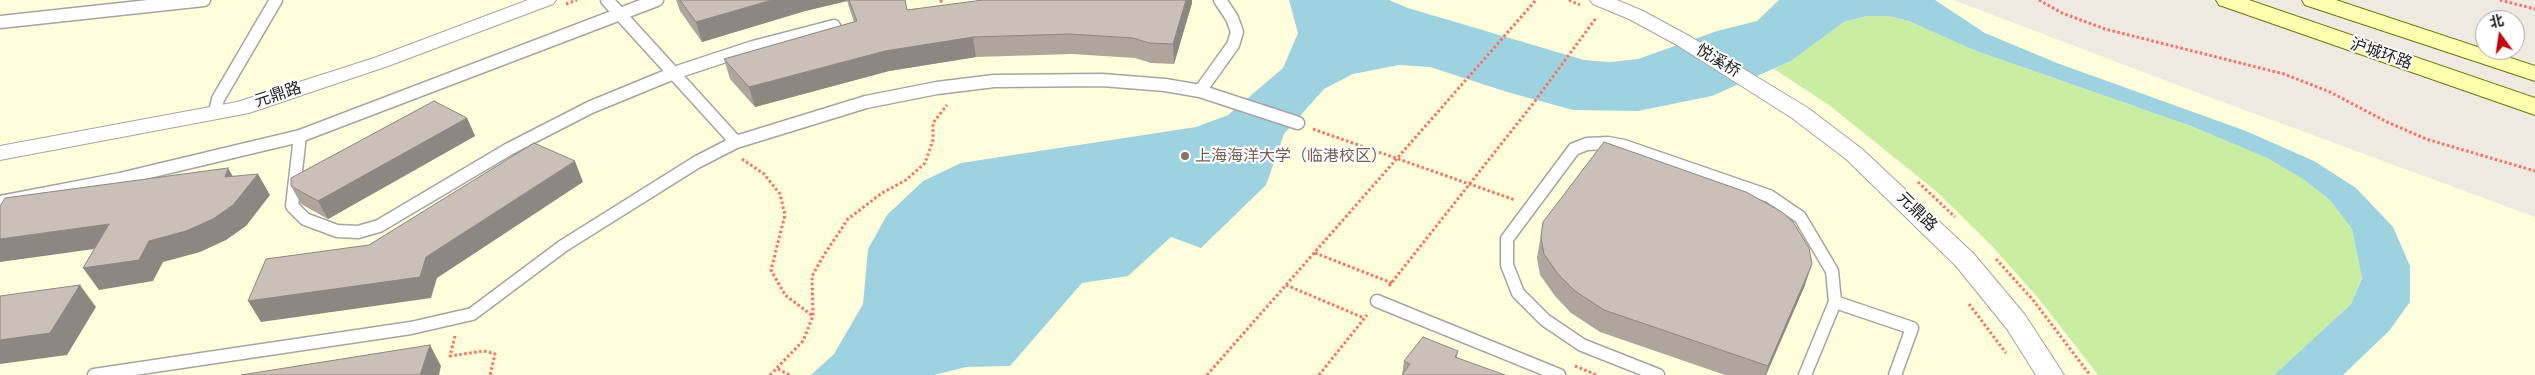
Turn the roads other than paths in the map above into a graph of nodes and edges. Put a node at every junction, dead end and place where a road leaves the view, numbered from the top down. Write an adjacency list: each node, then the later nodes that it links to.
1 (204, 0): 11 (lane)
2 (276, 0): 18 (lane)
3 (546, 0): 18 (street, 元鼎路)
4 (606, 0): 10 (lane)
5 (657, 0): 10 (lane)
6 (1220, 0): 16 (lane)
7 (2227, 0): 17 (main road, 沪城环路)
8 (2313, 0): 14 (main road, 沪城环路)
9 (1600, 6): 15 (street, 悦溪桥)
10 (619, 13): 13 (lane); 20 (lane)
11 (0, 22)
12 (834, 26): 13 (lane)
13 (674, 73): 20 (lane); 21 (lane)
14 (2535, 74)
15 (1752, 82): 31 (street, 元鼎路)
16 (1200, 91): 19 (lane); 21 (lane)
17 (2535, 107)
18 (215, 112): 22 (street, 元鼎路)
19 (1298, 124)
20 (300, 136): 23 (lane)
21 (736, 142): 26 (lane)
22 (0, 153)
23 (0, 202)
24 (1378, 301): 27 (lane)
25 (1835, 302): 28 (lane); 29 (lane); 30 (lane)
26 (94, 375)
27 (1559, 375)
28 (1658, 375)
29 (1805, 375)
30 (1895, 375)
31 (2050, 375)

